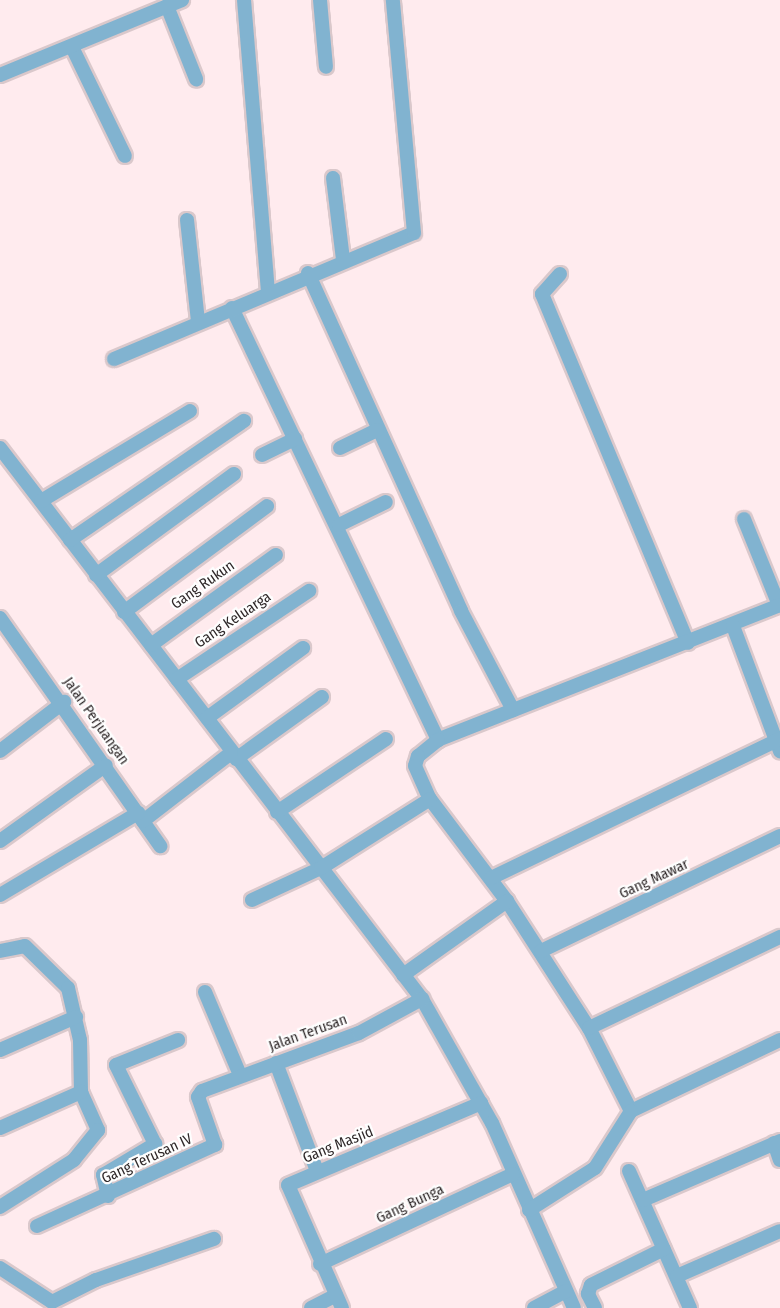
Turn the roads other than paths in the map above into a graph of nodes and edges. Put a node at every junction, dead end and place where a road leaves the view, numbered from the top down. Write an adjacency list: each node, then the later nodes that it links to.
1 (182, 0): 5 (street)
2 (244, 0): 16 (street)
3 (320, 0): 7 (street)
4 (393, 0): 13 (street)
5 (167, 6): 6 (street); 9 (street)
6 (72, 47): 8 (street); 10 (street)
7 (326, 67)
8 (0, 75)
9 (196, 79)
10 (125, 156)
11 (333, 178): 13 (street)
12 (187, 220): 18 (street)
13 (343, 259): 14 (street)
14 (308, 273): 16 (street); 22 (street)
15 (560, 274): 41 (street)
16 (268, 291): 17 (street)
17 (232, 308): 18 (street); 23 (street)
18 (198, 322): 19 (street)
19 (114, 359)
20 (190, 411): 28 (street)
21 (244, 421): 33 (street)
22 (377, 430): 25 (street); 47 (street)
23 (295, 439): 26 (street); 32 (street)
24 (0, 448): 28 (street)
25 (340, 448)
26 (262, 455)
27 (234, 474): 35 (street)
28 (41, 501): 33 (street)
29 (386, 502): 32 (street)
30 (267, 506): 38 (street)
31 (744, 519): 37 (street)
32 (339, 525): 50 (street)
33 (70, 540): 35 (street)
34 (276, 555): 42 (street, Gang Rukun)
35 (96, 575): 38 (street)
36 (309, 591): 44 (street, Gang Keluarga)
37 (780, 605): 40 (street)
38 (124, 612): 42 (street)
39 (0, 618): 46 (street, Jalan Perjuangan)
40 (733, 626): 41 (street); 51 (street)
41 (688, 642): 47 (street)
42 (151, 645): 44 (street)
43 (303, 648): 48 (street)
44 (177, 680): 48 (street)
45 (322, 697): 53 (street)
46 (64, 702): 52 (street); 54 (street, Jalan Perjuangan)
47 (513, 710): 50 (street)
48 (207, 718): 53 (street)
49 (386, 739): 56 (street)
50 (438, 740): 55 (street)
51 (779, 744): 62 (street)
52 (0, 751)
53 (234, 756): 56 (street); 57 (street)
54 (106, 765): 57 (street, Jalan Perjuangan); 59 (street)
55 (430, 799): 61 (street); 62 (street)
56 (277, 812): 61 (street)
57 (140, 817): 60 (street, Jalan Perjuangan); 63 (street)
58 (780, 836): 68 (street, Gang Mawar)
59 (0, 841)
60 (160, 846)
61 (321, 868): 64 (street); 69 (street)
62 (490, 878): 65 (street)
63 (0, 895)
64 (252, 900)
65 (507, 901): 68 (street); 69 (street)
66 (780, 937): 73 (street)
67 (0, 951): 72 (street)
68 (541, 951): 73 (street)
69 (403, 975): 71 (street)
70 (205, 992): 78 (street)
71 (422, 999): 77 (street, Jalan Terusan); 81 (street)
72 (76, 1017): 76 (street); 80 (street)
73 (589, 1028): 82 (street)
74 (178, 1040): 89 (street)
75 (780, 1040): 82 (street)
76 (0, 1050)
77 (276, 1063): 78 (street, Jalan Terusan); 86 (street)
78 (240, 1075): 79 (street, Jalan Terusan)
79 (202, 1090): 89 (street, Gang Terusan IV)
80 (81, 1092): 83 (street); 91 (street)
81 (481, 1103): 86 (street, Gang Masjid); 88 (street)
82 (631, 1111): 92 (street)
83 (0, 1128)
84 (777, 1142): 85 (street); 90 (street)
85 (780, 1160)
86 (317, 1171): 97 (street, Gang Masjid)
87 (629, 1171): 90 (street)
88 (513, 1174): 92 (street); 97 (street, Gang Bunga)
89 (108, 1196): 93 (street, Gang Terusan IV)
90 (643, 1200): 96 (street)
91 (0, 1207)
92 (529, 1210): 100 (street)
93 (37, 1226)
94 (780, 1230): 99 (street)
95 (214, 1239): 102 (street)
96 (664, 1249): 99 (street); 106 (street)
97 (320, 1264): 101 (street)
98 (0, 1268): 102 (street)
99 (677, 1275): 107 (street)
100 (566, 1291): 104 (street); 105 (street)
101 (339, 1301): 103 (street)
102 (49, 1305)
103 (311, 1308)
104 (534, 1308)
105 (574, 1308)
106 (595, 1308)
107 (690, 1308)

